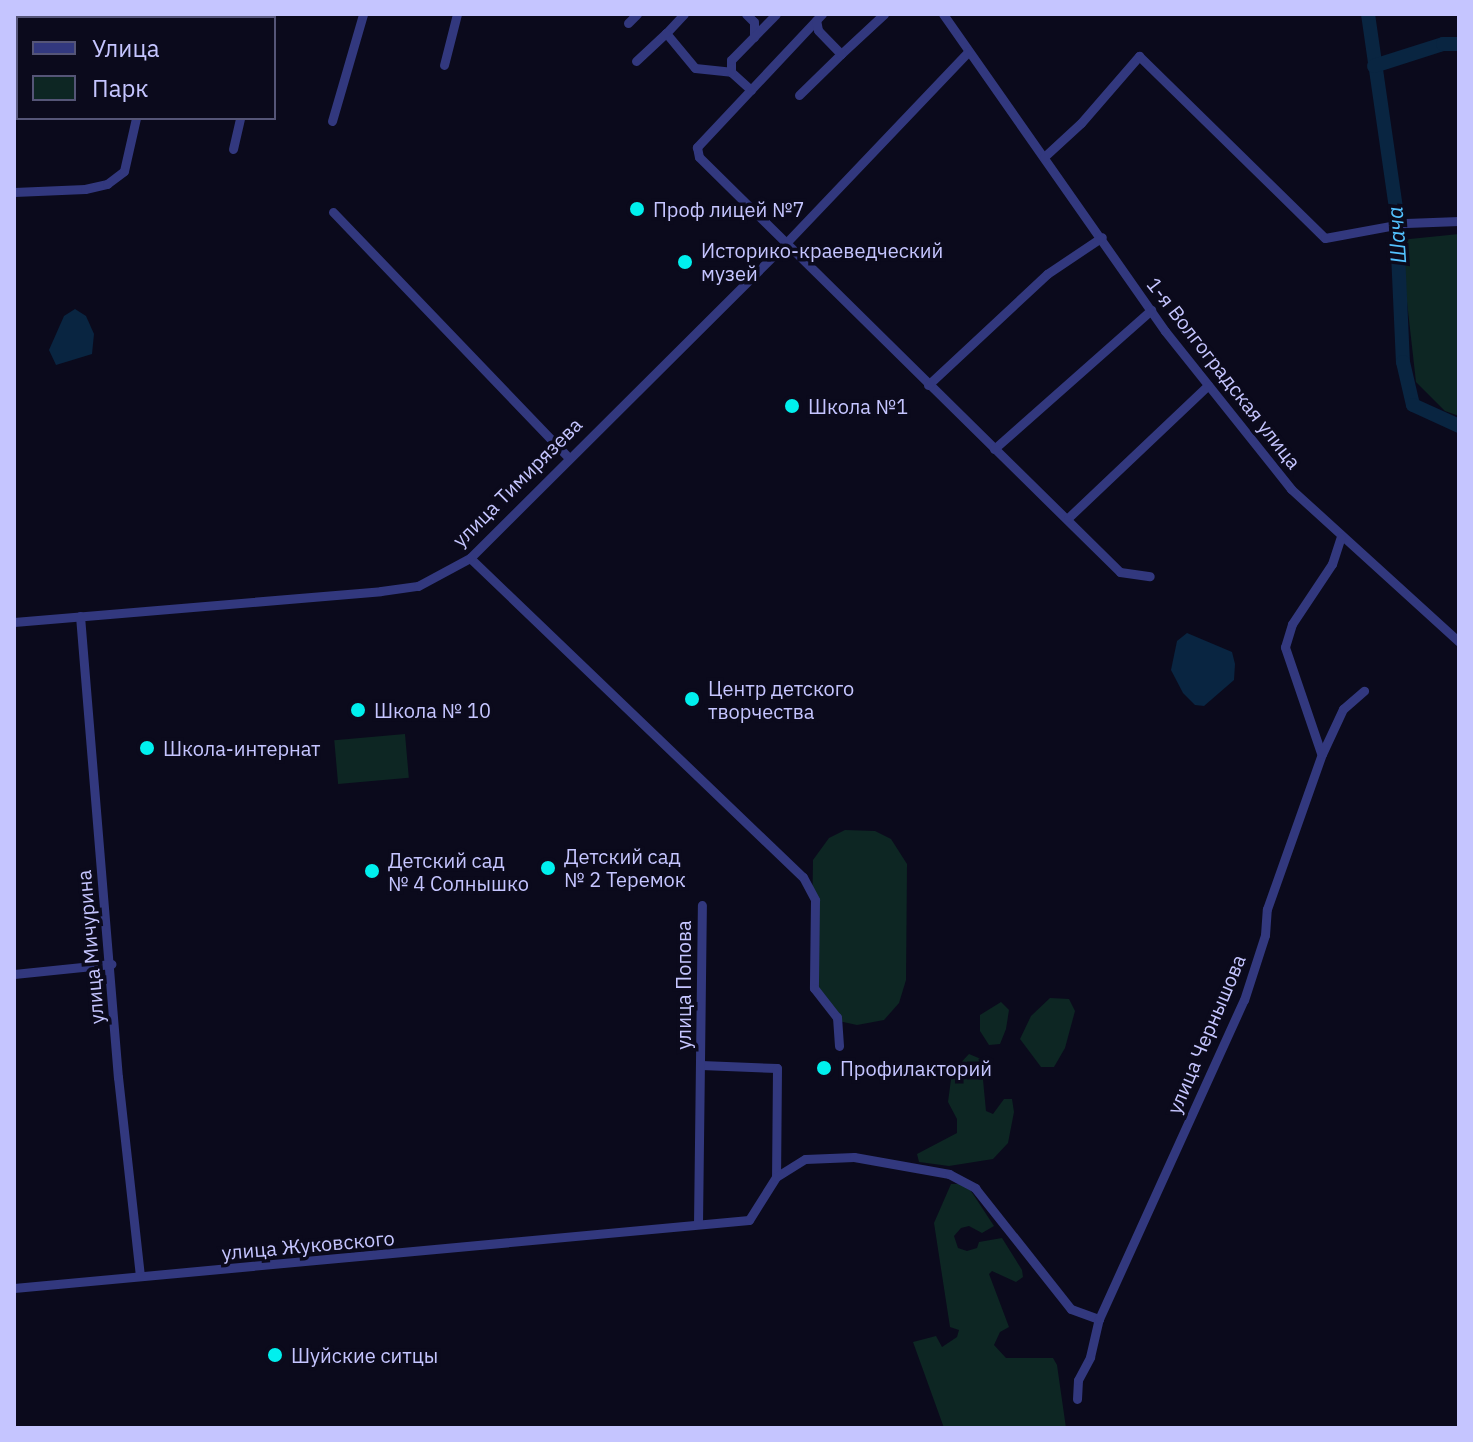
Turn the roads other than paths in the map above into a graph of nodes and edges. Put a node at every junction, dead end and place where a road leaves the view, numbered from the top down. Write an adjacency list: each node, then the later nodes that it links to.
1 (363, 14): 22 (street)
2 (457, 14): 16 (street)
3 (637, 14): 10 (street)
4 (684, 14): 11 (street)
5 (746, 14): 12 (street)
6 (776, 14): 12 (street)
7 (884, 14): 14 (street)
8 (943, 14): 13 (street, 1-я Волгоградская улица)
9 (817, 17): 14 (street); 18 (street)
10 (628, 23)
11 (666, 33): 15 (street); 17 (street)
12 (754, 37): 17 (street)
13 (968, 52): 24 (street, 1-я Волгоградская улица); 29 (street, улица Тимирязева)
14 (841, 54): 19 (street)
15 (636, 61)
16 (444, 65)
17 (731, 72): 18 (street)
18 (751, 90): 29 (street)
19 (799, 95)
20 (136, 120): 25 (street)
21 (240, 120): 23 (street)
22 (332, 121)
23 (233, 149)
24 (1044, 157): 27 (street); 28 (street, 1-я Волгоградская улица)
25 (14, 192)
26 (333, 212): 34 (street)
27 (1459, 221)
28 (1102, 237): 30 (street, 1-я Волгоградская улица); 31 (street)
29 (786, 243): 31 (street); 34 (street, улица Тимирязева)
30 (1151, 310): 32 (street, 1-я Волгоградская улица); 33 (street)
31 (928, 385): 33 (street)
32 (1208, 385): 35 (street); 36 (street, 1-я Волгоградская улица)
33 (994, 449): 35 (street)
34 (568, 457): 37 (street, улица Тимирязева)
35 (1068, 518): 38 (street)
36 (1341, 537): 41 (street, 1-я Волгоградская улица); 43 (street)
37 (470, 558): 39 (street, улица Тимирязева); 47 (street)
38 (1150, 576)
39 (80, 616): 40 (street, улица Тимирязева); 45 (street, улица Мичурина)
40 (14, 622)
41 (1459, 642)
42 (1364, 691): 43 (street, улица Чернышова)
43 (1322, 754): 53 (street, улица Чернышова)
44 (702, 905): 48 (street, улица Попова)
45 (111, 964): 46 (street); 51 (street, улица Мичурина)
46 (14, 974)
47 (839, 1046)
48 (701, 1065): 49 (street, улица Попова); 50 (street, улица Попова)
49 (776, 1177): 50 (street, улица Жуковского); 53 (street)
50 (698, 1224): 51 (street, улица Жуковского)
51 (140, 1275): 52 (street, улица Жуковского)
52 (14, 1288)
53 (1099, 1319): 54 (street, улица Чернышова)
54 (1077, 1399)

